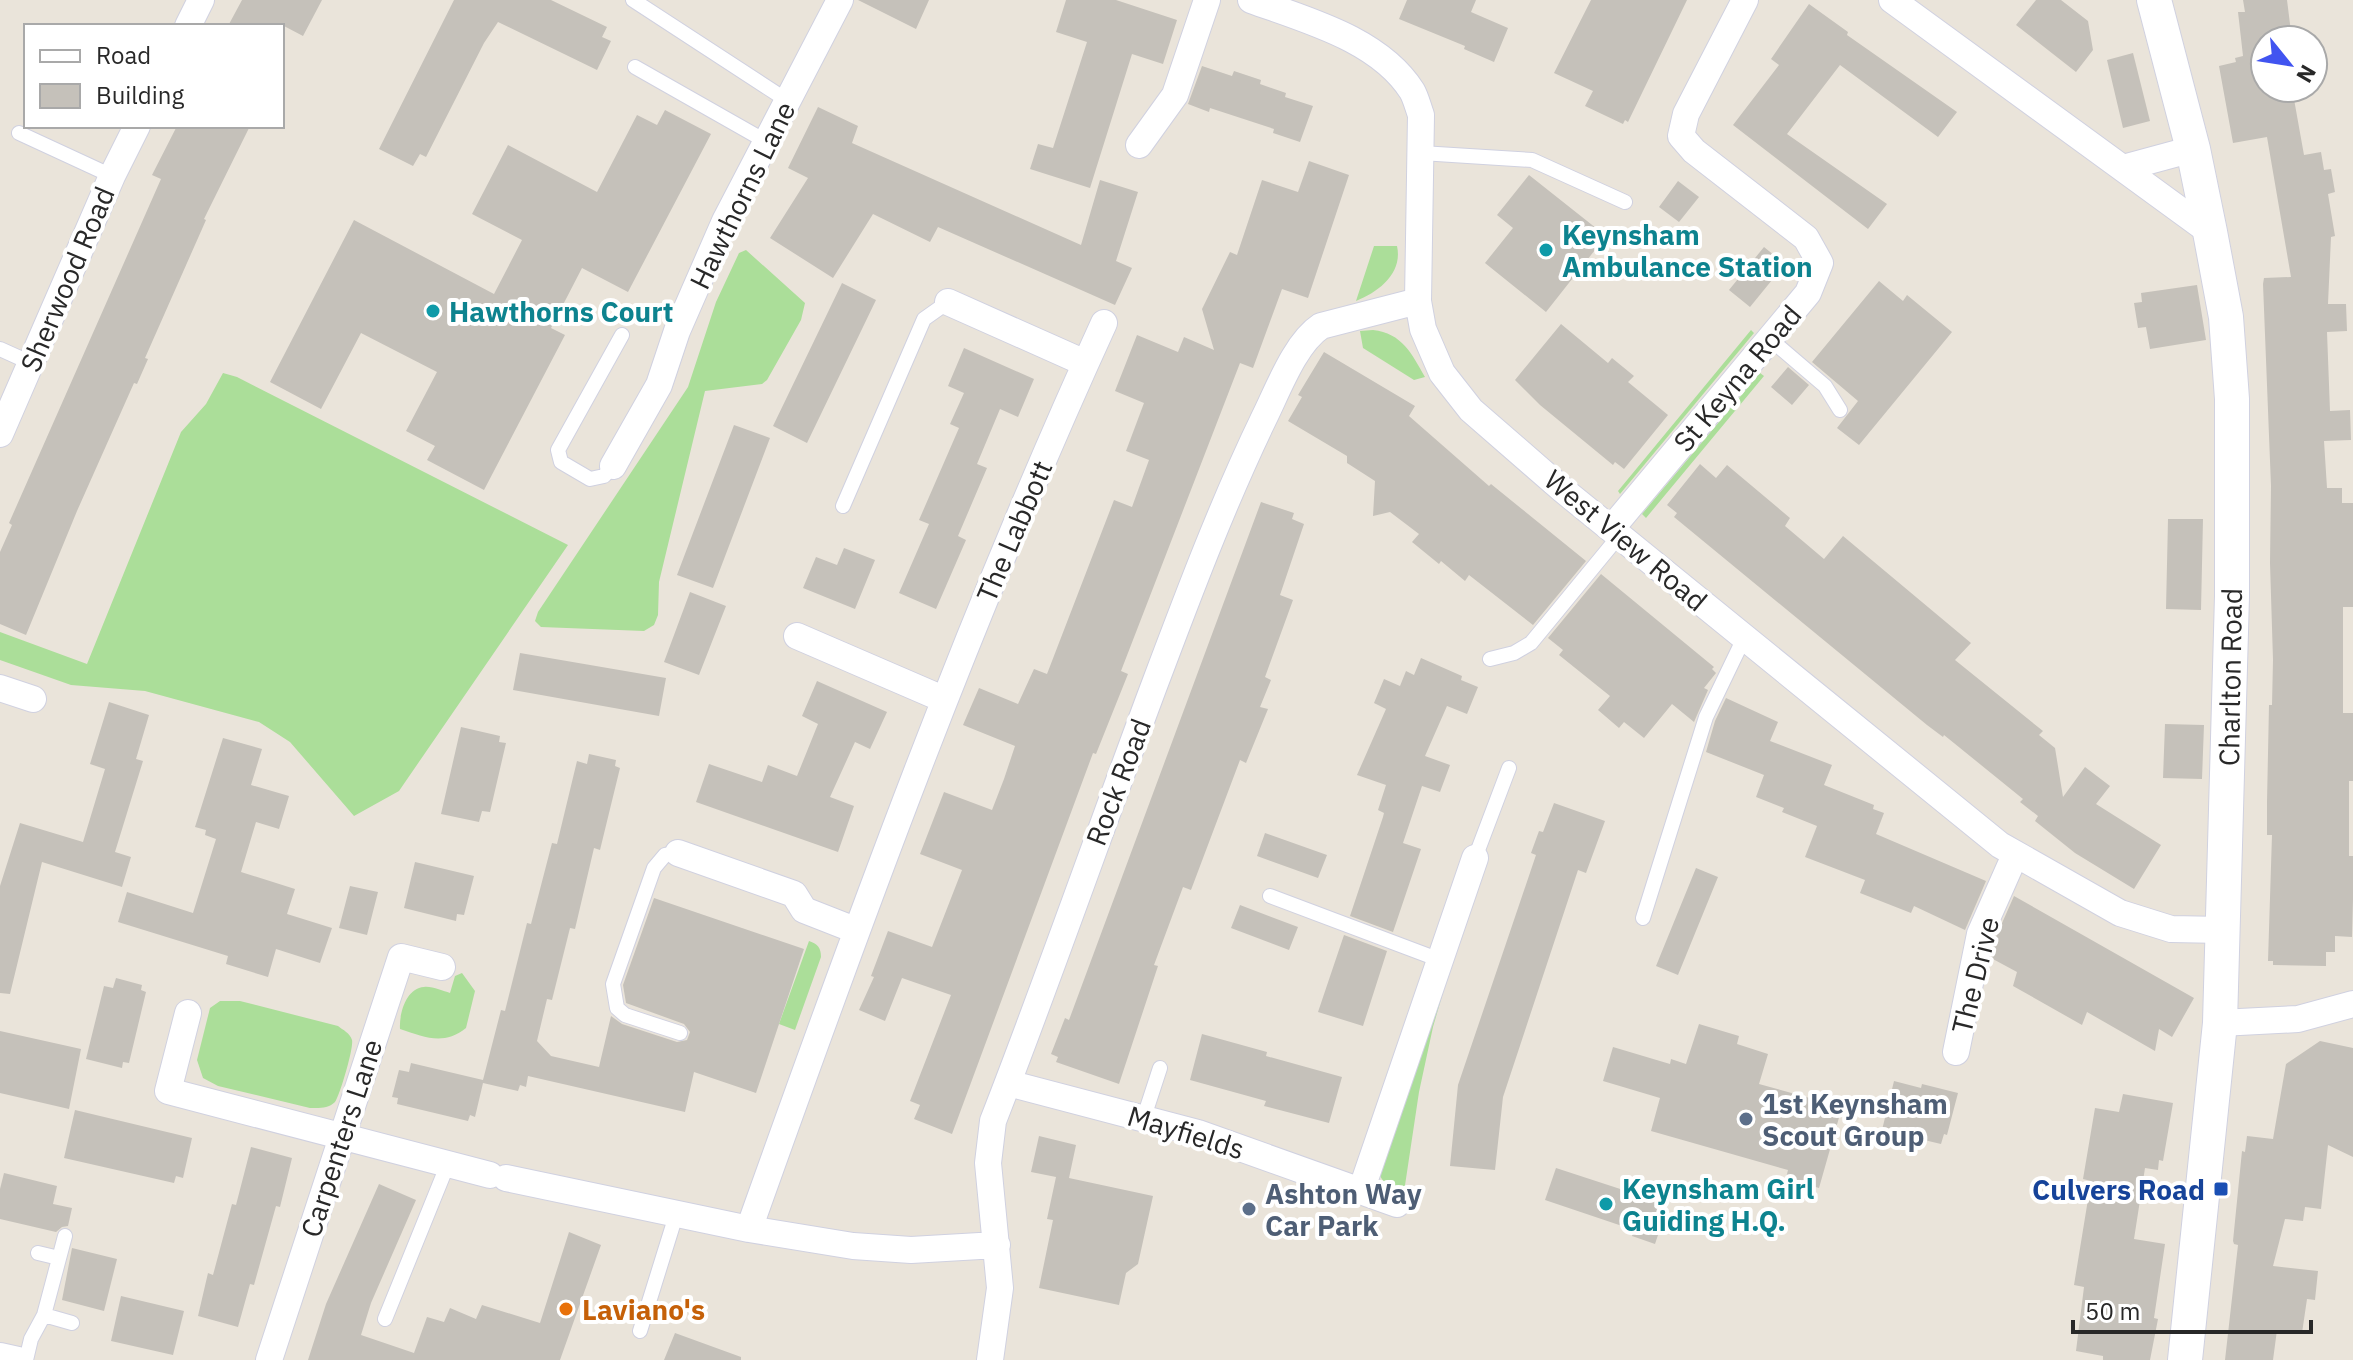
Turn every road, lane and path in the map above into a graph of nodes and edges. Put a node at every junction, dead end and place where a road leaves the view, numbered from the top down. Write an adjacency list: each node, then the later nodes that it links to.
1 (201, 0): 9 (street)
2 (633, 0): 11 (lane)
3 (840, 0): 11 (street, Hawthorns Lane)
4 (1207, 0): 15 (street)
5 (1251, 0): 17 (street, West View Road)
6 (1745, 0): 26 (street, St Keyna Road)
7 (1892, 0): 18 (street)
8 (2154, 0): 16 (street, Charlton Road)
9 (189, 24)
10 (635, 67): 14 (lane)
11 (788, 101): 14 (street, Hawthorns Lane)
12 (136, 128): 19 (street, Sherwood Road)
13 (19, 133): 19 (lane)
14 (767, 142): 32 (street, Hawthorns Lane)
15 (1139, 145)
16 (2193, 149): 18 (street); 21 (street, Charlton Road)
17 (1421, 153): 20 (lane); 22 (street, West View Road)
18 (2123, 168): 21 (street)
19 (112, 176): 28 (street, Sherwood Road)
20 (1625, 202)
21 (2210, 232): 48 (street, Charlton Road)
22 (1418, 301): 34 (street, West View Road); 57 (street, Rock Road)
23 (948, 302): 29 (street); 33 (lane)
24 (1104, 323): 29 (street, The Labbott)
25 (622, 335): 32 (lane, Hawthorns Lane)
26 (1770, 339): 30 (lane); 34 (street, St Keyna Road)
27 (0, 349): 28 (lane)
28 (31, 363): 31 (street, Sherwood Road)
29 (1085, 363): 40 (street, The Labbott)
30 (1840, 410)
31 (0, 434)
32 (613, 466)
33 (843, 506)
34 (1615, 533): 36 (street, West View Road); 37 (lane)
35 (797, 636): 40 (street)
36 (1744, 638): 43 (street, West View Road); 46 (lane)
37 (1490, 659)
38 (0, 688): 39 (street)
39 (33, 699)
40 (943, 699): 47 (street, The Labbott)
41 (1509, 768): 44 (lane)
42 (678, 853): 47 (street); 54 (lane)
43 (2015, 855): 48 (street, West View Road); 55 (street, The Drive)
44 (1475, 858): 49 (street)
45 (1270, 896): 49 (lane)
46 (1643, 918)
47 (855, 930): 64 (street, The Labbott)
48 (2223, 930): 53 (street, Charlton Road)
49 (1440, 960): 61 (street)
50 (442, 967): 59 (street, Carpenters Lane)
51 (2353, 1004): 53 (street)
52 (188, 1013): 59 (street)
53 (2220, 1023): 78 (street, Charlton Road)
54 (680, 1033)
55 (1956, 1052)
56 (1160, 1068): 58 (lane)
57 (1008, 1083): 58 (street, Mayfields); 66 (street, Rock Road)
58 (1144, 1117): 61 (street, Mayfields)
59 (340, 1138): 60 (street); 76 (street, Carpenters Lane)
60 (447, 1166): 63 (street); 70 (lane)
61 (1361, 1191): 62 (street, Mayfields)
62 (1397, 1204)
63 (677, 1212): 64 (street); 72 (lane)
64 (749, 1229): 66 (street)
65 (65, 1236): 68 (lane)
66 (997, 1245): 77 (street, Rock Road)
67 (38, 1253): 68 (lane)
68 (59, 1258): 69 (lane)
69 (44, 1315): 71 (lane); 75 (lane)
70 (385, 1319)
71 (72, 1323)
72 (640, 1331)
73 (0, 1356): 74 (street)
74 (18, 1360)
75 (26, 1360)
76 (269, 1360)
77 (990, 1360)
78 (2185, 1360)

